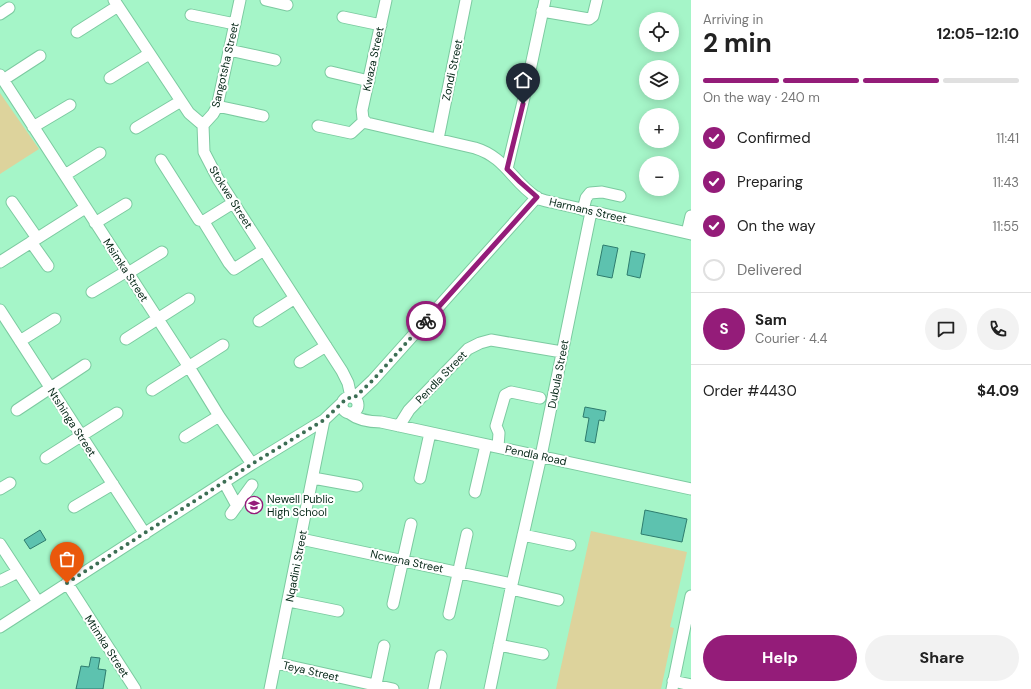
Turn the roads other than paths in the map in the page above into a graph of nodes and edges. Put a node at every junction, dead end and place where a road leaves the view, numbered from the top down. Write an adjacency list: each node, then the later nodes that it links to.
1 (240, 0): 11 (street, Sangotsha Street)
2 (266, 0): 7 (street)
3 (386, 0): 12 (street, Kwaza Street)
4 (466, 0): 31 (street, Zondi Street)
5 (597, 0): 8 (street)
6 (116, 3): 13 (street); 15 (street)
7 (287, 5)
8 (544, 6): 34 (street)
9 (191, 15): 11 (street)
10 (343, 17): 12 (street)
11 (235, 24): 14 (street, Sangotsha Street)
12 (381, 25): 21 (street, Kwaza Street)
13 (77, 32)
14 (229, 50): 17 (street); 24 (street, Sangotsha Street)
15 (149, 54): 20 (street); 22 (street)
16 (40, 56): 19 (street)
17 (275, 60)
18 (331, 72): 21 (street)
19 (2, 78): 29 (street, Msimka Street)
20 (110, 78)
21 (369, 81): 26 (street, Kwaza Street)
22 (181, 101): 27 (street); 30 (street)
23 (70, 105): 29 (street)
24 (217, 106): 25 (street); 27 (street, Sangotsha Street)
25 (263, 116)
26 (364, 120): 28 (street); 31 (street, Harmans Street)
27 (203, 125): 39 (street, Stokwe Street)
28 (318, 126)
29 (33, 127): 35 (street, Msimka Street)
30 (136, 128)
31 (438, 139): 34 (street, Harmans Street)
32 (100, 153): 35 (street)
33 (161, 160): 44 (street)
34 (507, 169): 37 (street, Harmans Street)
35 (65, 175): 41 (street, Msimka Street)
36 (620, 196): 42 (street, Dubula Street)
37 (537, 197): 42 (street, Harmans Street); 71 (street)
38 (12, 202): 47 (street)
39 (233, 203): 44 (street); 48 (street, Stokwe Street)
40 (126, 204): 45 (street)
41 (85, 208): 45 (street, Msimka Street); 47 (street)
42 (587, 211): 46 (street, Harmans Street); 64 (street, Dubula Street)
43 (691, 216): 46 (street)
44 (204, 221): 48 (street)
45 (95, 223): 52 (street, Msimka Street)
46 (689, 233)
47 (34, 240): 50 (street); 51 (street)
48 (264, 250): 54 (street, Stokwe Street)
49 (162, 252): 52 (street)
50 (0, 262)
51 (48, 266)
52 (128, 272): 53 (street); 58 (street, Msimka Street)
53 (92, 292)
54 (295, 298): 59 (street); 63 (street, Stokwe Street)
55 (189, 299): 58 (street)
56 (0, 310): 61 (street, Ntshinga Street)
57 (54, 319): 61 (street)
58 (158, 319): 60 (street); 67 (street, Msimka Street)
59 (259, 321)
60 (126, 339)
61 (20, 341): 68 (street, Ntshinga Street)
62 (223, 344): 67 (street)
63 (326, 346): 65 (street); 71 (street, Stokwe Street)
64 (562, 352): 78 (street, Pendla Street); 84 (street, Dubula Street)
65 (300, 362)
66 (86, 365): 68 (street)
67 (189, 367): 69 (street); 75 (street, Msimka Street)
68 (50, 387): 72 (street); 80 (street, Ntshinga Street)
69 (152, 390)
70 (540, 398): 83 (street)
71 (353, 401): 74 (street); 76 (street); 77 (street, Pendla Road)
72 (16, 410)
73 (117, 413): 80 (street)
74 (349, 413): 76 (street); 77 (street, Pendla Road)
75 (219, 416): 81 (street); 86 (street, Msimka Street)
76 (325, 419): 86 (street); 87 (street, Nqadini Street)
77 (381, 422): 78 (street, Pendla Road)
78 (399, 426): 79 (street, Pendla Road)
79 (430, 433): 82 (street, Pendla Road); 88 (street)
80 (82, 436): 85 (street); 91 (street, Ntshinga Street)
81 (185, 437)
82 (486, 444): 83 (street, Pendla Road); 96 (street)
83 (498, 447): 84 (street, Pendla Road)
84 (541, 456): 95 (street, Pendla Road); 101 (street, Dubula Street)
85 (46, 458)
86 (252, 464): 89 (street)
87 (313, 478): 93 (street); 102 (street, Nqadini Street)
88 (420, 478)
89 (224, 482): 92 (street); 99 (street)
90 (10, 483): 94 (street)
91 (113, 484): 97 (street); 99 (street, Ntshinga Street)
92 (252, 485)
93 (357, 486)
94 (0, 489)
95 (691, 489)
96 (475, 492)
97 (74, 506)
98 (411, 524): 105 (street)
99 (145, 534): 109 (street)
100 (467, 534): 107 (street)
101 (523, 535): 104 (street); 110 (street, Dubula Street)
102 (301, 538): 105 (street, Ncwana Street); 113 (street, Nqadini Street)
103 (0, 544): 106 (street)
104 (570, 545)
105 (403, 560): 107 (street, Ncwana Street); 115 (street)
106 (18, 572): 108 (street); 114 (street)
107 (458, 572): 110 (street, Ncwana Street); 117 (street)
108 (0, 581)
109 (67, 583): 114 (street); 127 (street, Mtimka Street)
110 (512, 586): 112 (street); 119 (street, Dubula Street)
111 (691, 596): 124 (street)
112 (558, 600)
113 (289, 601): 116 (street); 123 (street, Nqadini Street)
114 (38, 602): 118 (street)
115 (393, 604)
116 (338, 611)
117 (449, 614)
118 (0, 627)
119 (499, 645): 121 (street); 131 (street, Dubula Street)
120 (384, 646): 126 (street)
121 (543, 654)
122 (441, 656): 130 (street)
123 (276, 663): 126 (street, Teya Street); 128 (street, Nqadini Street)
124 (673, 685): 125 (street)
125 (691, 685)
126 (375, 687): 129 (street, Teya Street)
127 (135, 689)
128 (270, 689)
129 (393, 689)
130 (434, 689)
131 (490, 689)

